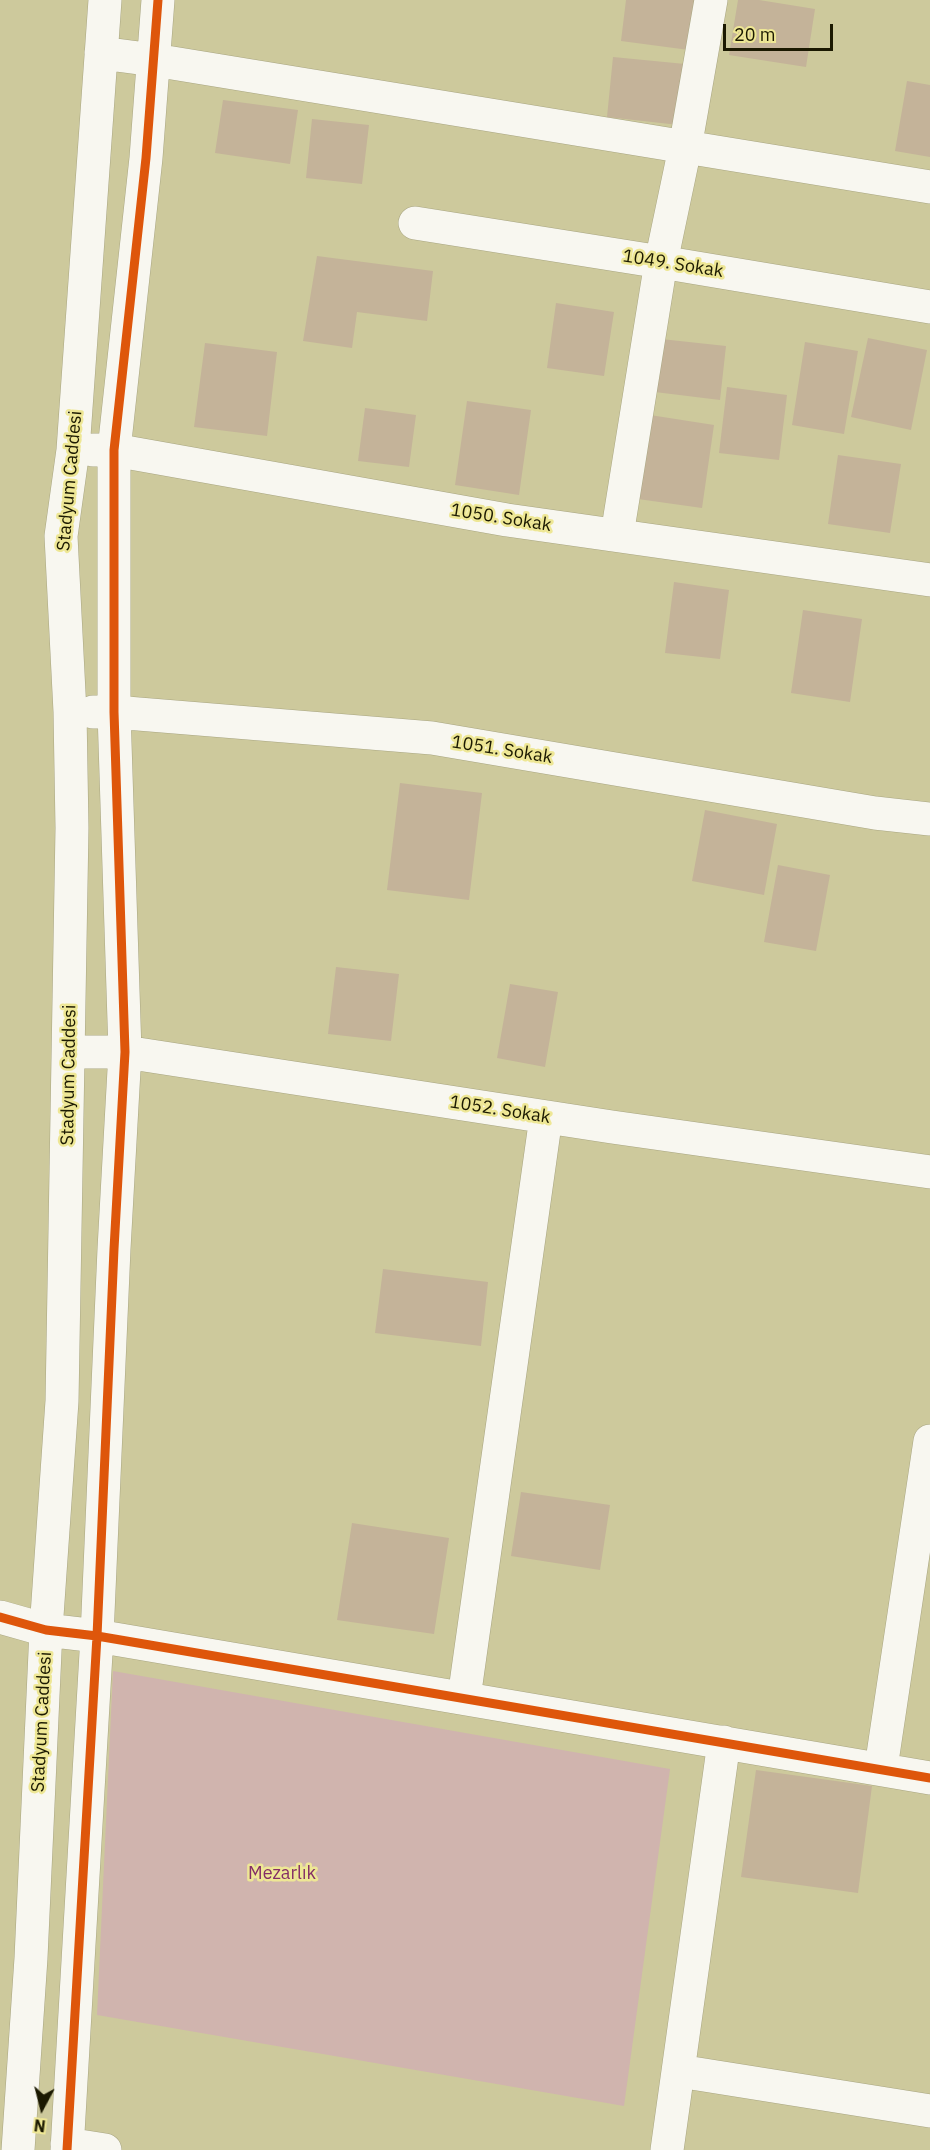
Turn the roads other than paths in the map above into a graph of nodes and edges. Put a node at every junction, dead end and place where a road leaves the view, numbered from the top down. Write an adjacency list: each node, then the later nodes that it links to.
1 (105, 0): 4 (street, Stadyum Caddesi)
2 (158, 0): 5 (street)
3 (711, 0): 6 (street)
4 (101, 53): 5 (street); 11 (street, Stadyum Caddesi)
5 (154, 60): 6 (street); 12 (street)
6 (685, 148): 7 (street); 9 (street)
7 (930, 187)
8 (415, 223): 9 (street, 1049. Sokak)
9 (661, 262): 10 (street, 1049. Sokak); 13 (street)
10 (930, 307)
11 (73, 450): 12 (street, 1050. Sokak); 15 (street, Stadyum Caddesi)
12 (114, 450): 13 (street, 1050. Sokak); 16 (street)
13 (617, 536): 14 (street, 1050. Sokak)
14 (930, 580)
15 (70, 712): 16 (street, 1051. Sokak); 18 (street, Stadyum Caddesi)
16 (114, 712): 17 (street, 1051. Sokak); 19 (street)
17 (930, 819)
18 (69, 1052): 19 (street, 1052. Sokak); 24 (street, Stadyum Caddesi)
19 (125, 1052): 20 (street, 1052. Sokak); 25 (street)
20 (546, 1117): 21 (street, 1052. Sokak); 26 (street)
21 (930, 1172)
22 (930, 1441): 28 (street)
23 (0, 1617): 24 (street)
24 (46, 1630): 25 (street); 33 (street, Stadyum Caddesi)
25 (97, 1636): 26 (street); 32 (street)
26 (464, 1698): 27 (street)
27 (724, 1742): 28 (street); 30 (street)
28 (881, 1768): 29 (street)
29 (930, 1778)
30 (679, 2071): 31 (street); 35 (street)
31 (930, 2111)
32 (67, 2147): 34 (street)
33 (18, 2150)
34 (105, 2150)
35 (667, 2150)

